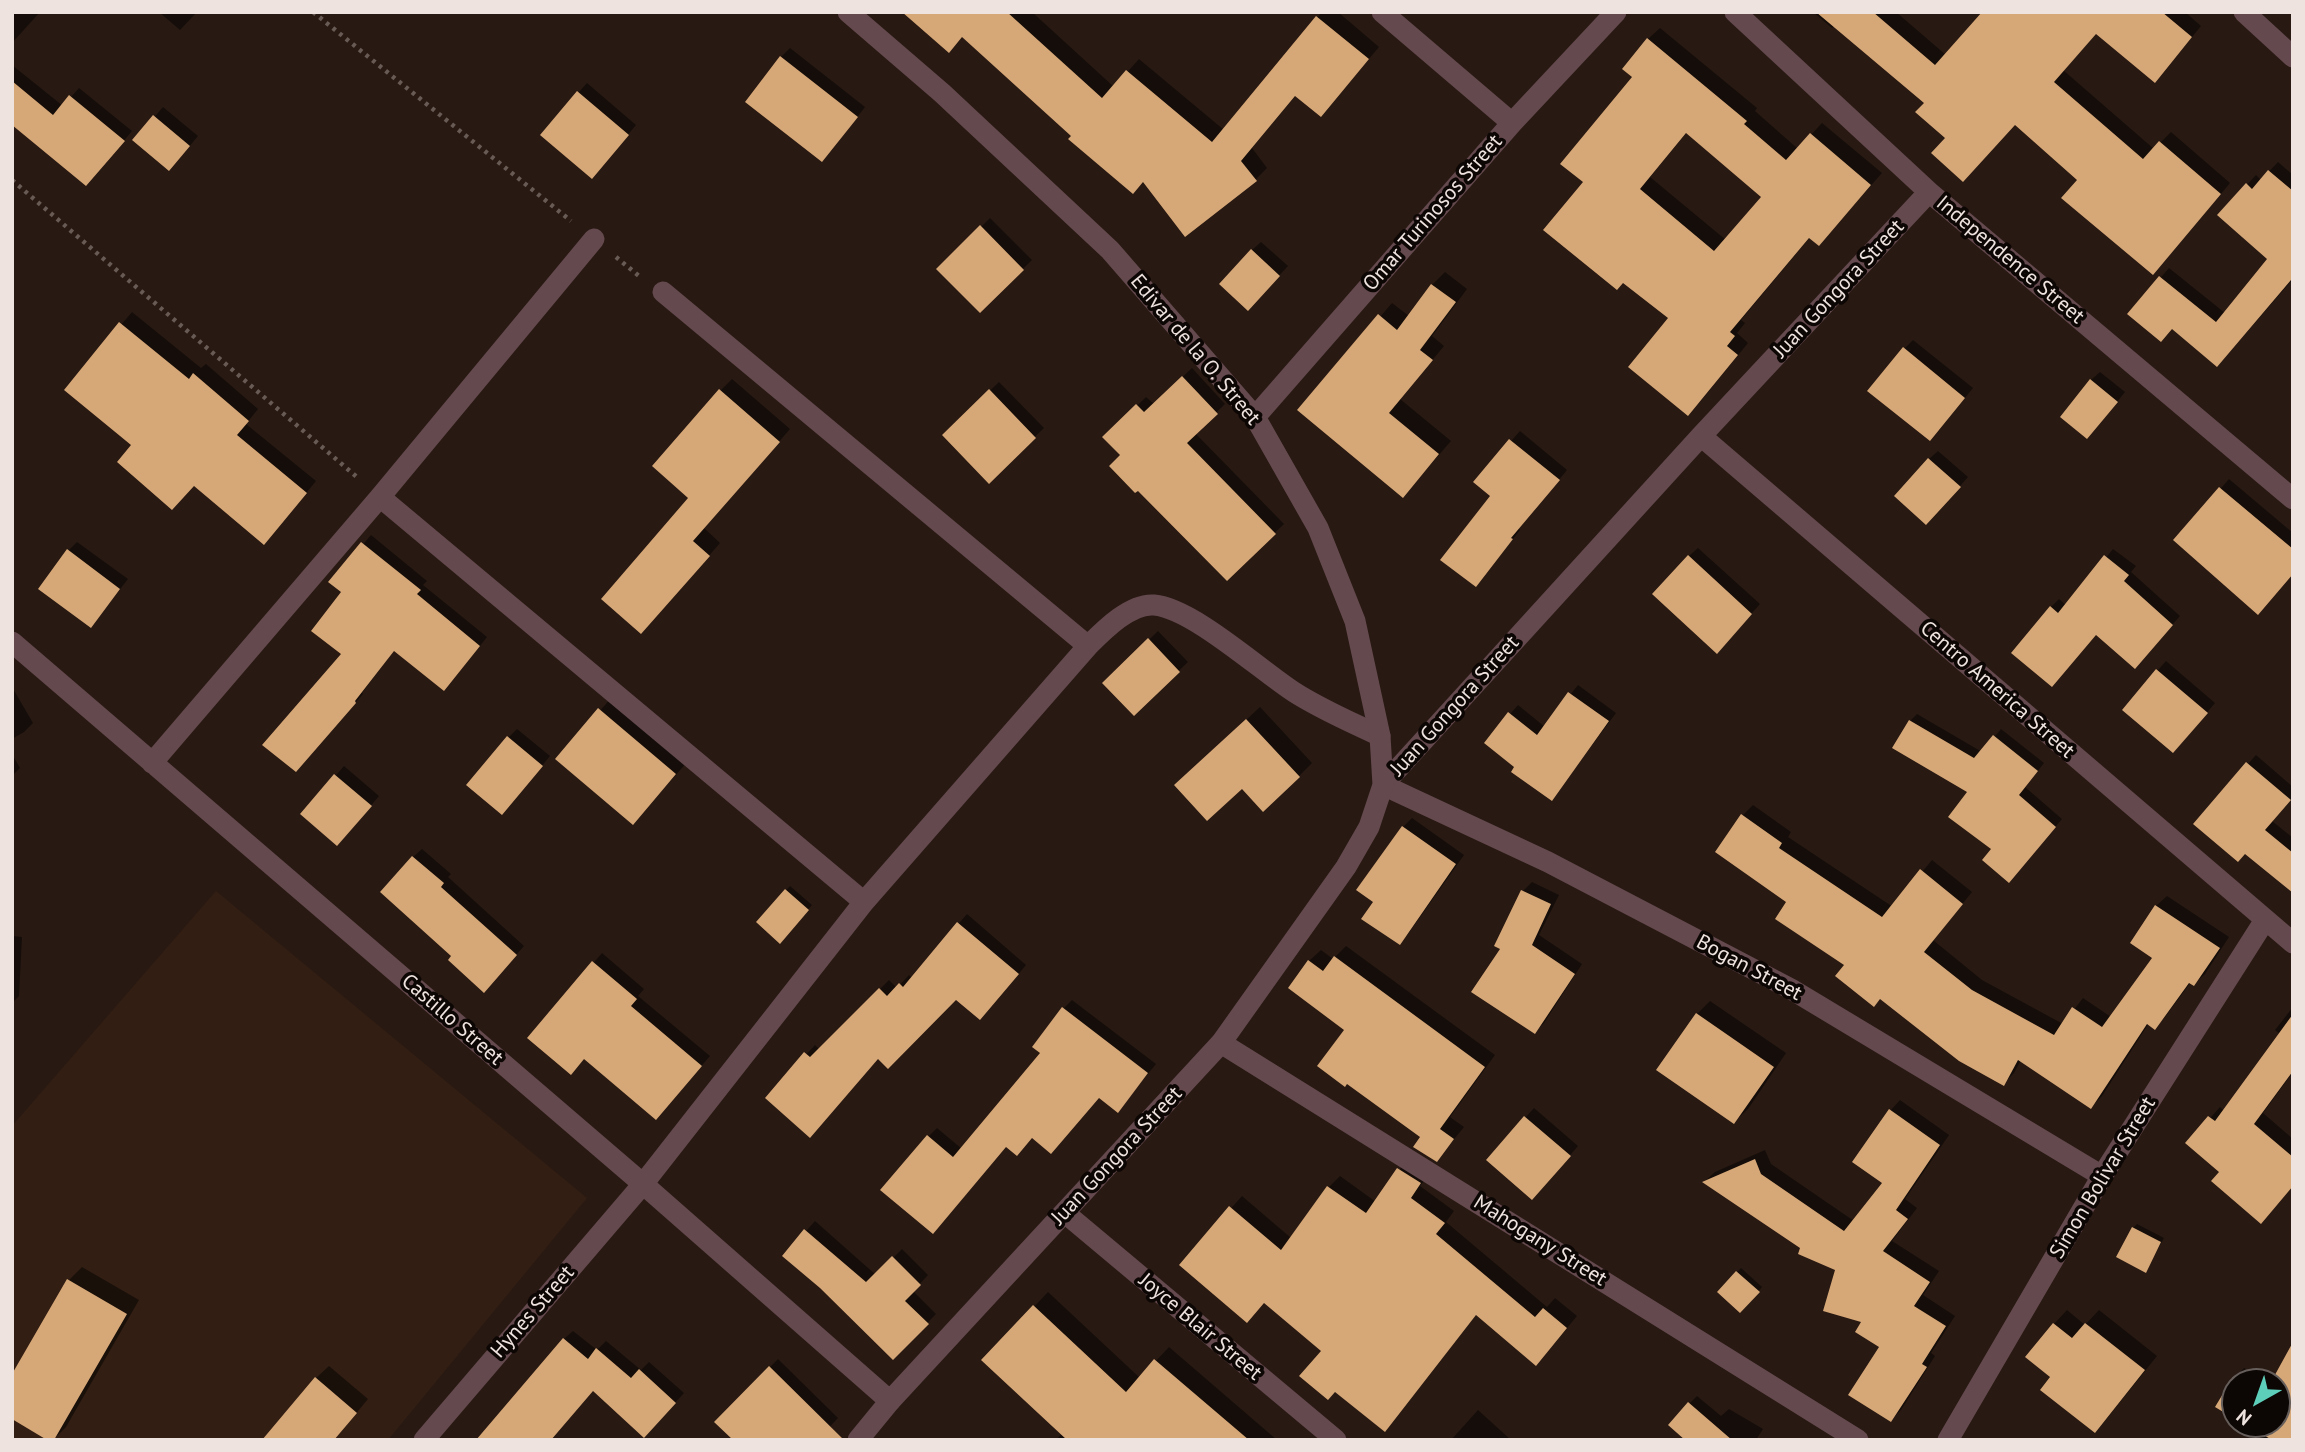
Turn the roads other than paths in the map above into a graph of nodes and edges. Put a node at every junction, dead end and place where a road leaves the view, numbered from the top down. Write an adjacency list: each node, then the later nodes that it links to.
1 (848, 12): 11 (street, Edivar de la O. Street)
2 (1382, 12): 7 (street)
3 (1616, 12): 7 (street, Omar Turinosos Street)
4 (1735, 12): 8 (street, Independence Street)
5 (2244, 12): 6 (street)
6 (2293, 57)
7 (1512, 123): 11 (street, Omar Turinosos Street)
8 (1930, 192): 12 (street, Juan Gongora Street); 14 (street, Independence Street)
9 (594, 239): 13 (street)
10 (663, 292): 16 (street)
11 (1255, 416): 17 (street, Edivar de la O. Street)
12 (1702, 436): 19 (street, Juan Gongora Street); 21 (street, Centro America Street)
13 (380, 497): 18 (street); 20 (street)
14 (2293, 499)
15 (12, 642): 18 (street, Castillo Street)
16 (1088, 646): 17 (street, Hynes Street); 20 (street, Hynes Street)
17 (1380, 736): 19 (street, Edivar de la O. Street)
18 (152, 763): 25 (street, Castillo Street)
19 (1382, 785): 23 (street, Juan Gongora Street); 24 (street, Bogan Street)
20 (864, 902): 25 (street, Hynes Street)
21 (2265, 920): 22 (street, Centro America Street); 24 (street, Simon Bolivar Street)
22 (2293, 943)
23 (1221, 1042): 26 (street, Juan Gongora Street); 31 (street, Mahogany Street)
24 (2102, 1175): 32 (street, Simon Bolivar Street)
25 (643, 1184): 27 (street, Castillo Street); 28 (street, Hynes Street)
26 (1065, 1213): 27 (street, Juan Gongora Street); 30 (street, Joyce Blair Street)
27 (890, 1401): 29 (street, Juan Gongora Street)
28 (424, 1440)
29 (858, 1440)
30 (1336, 1440)
31 (1858, 1440)
32 (1948, 1440)

